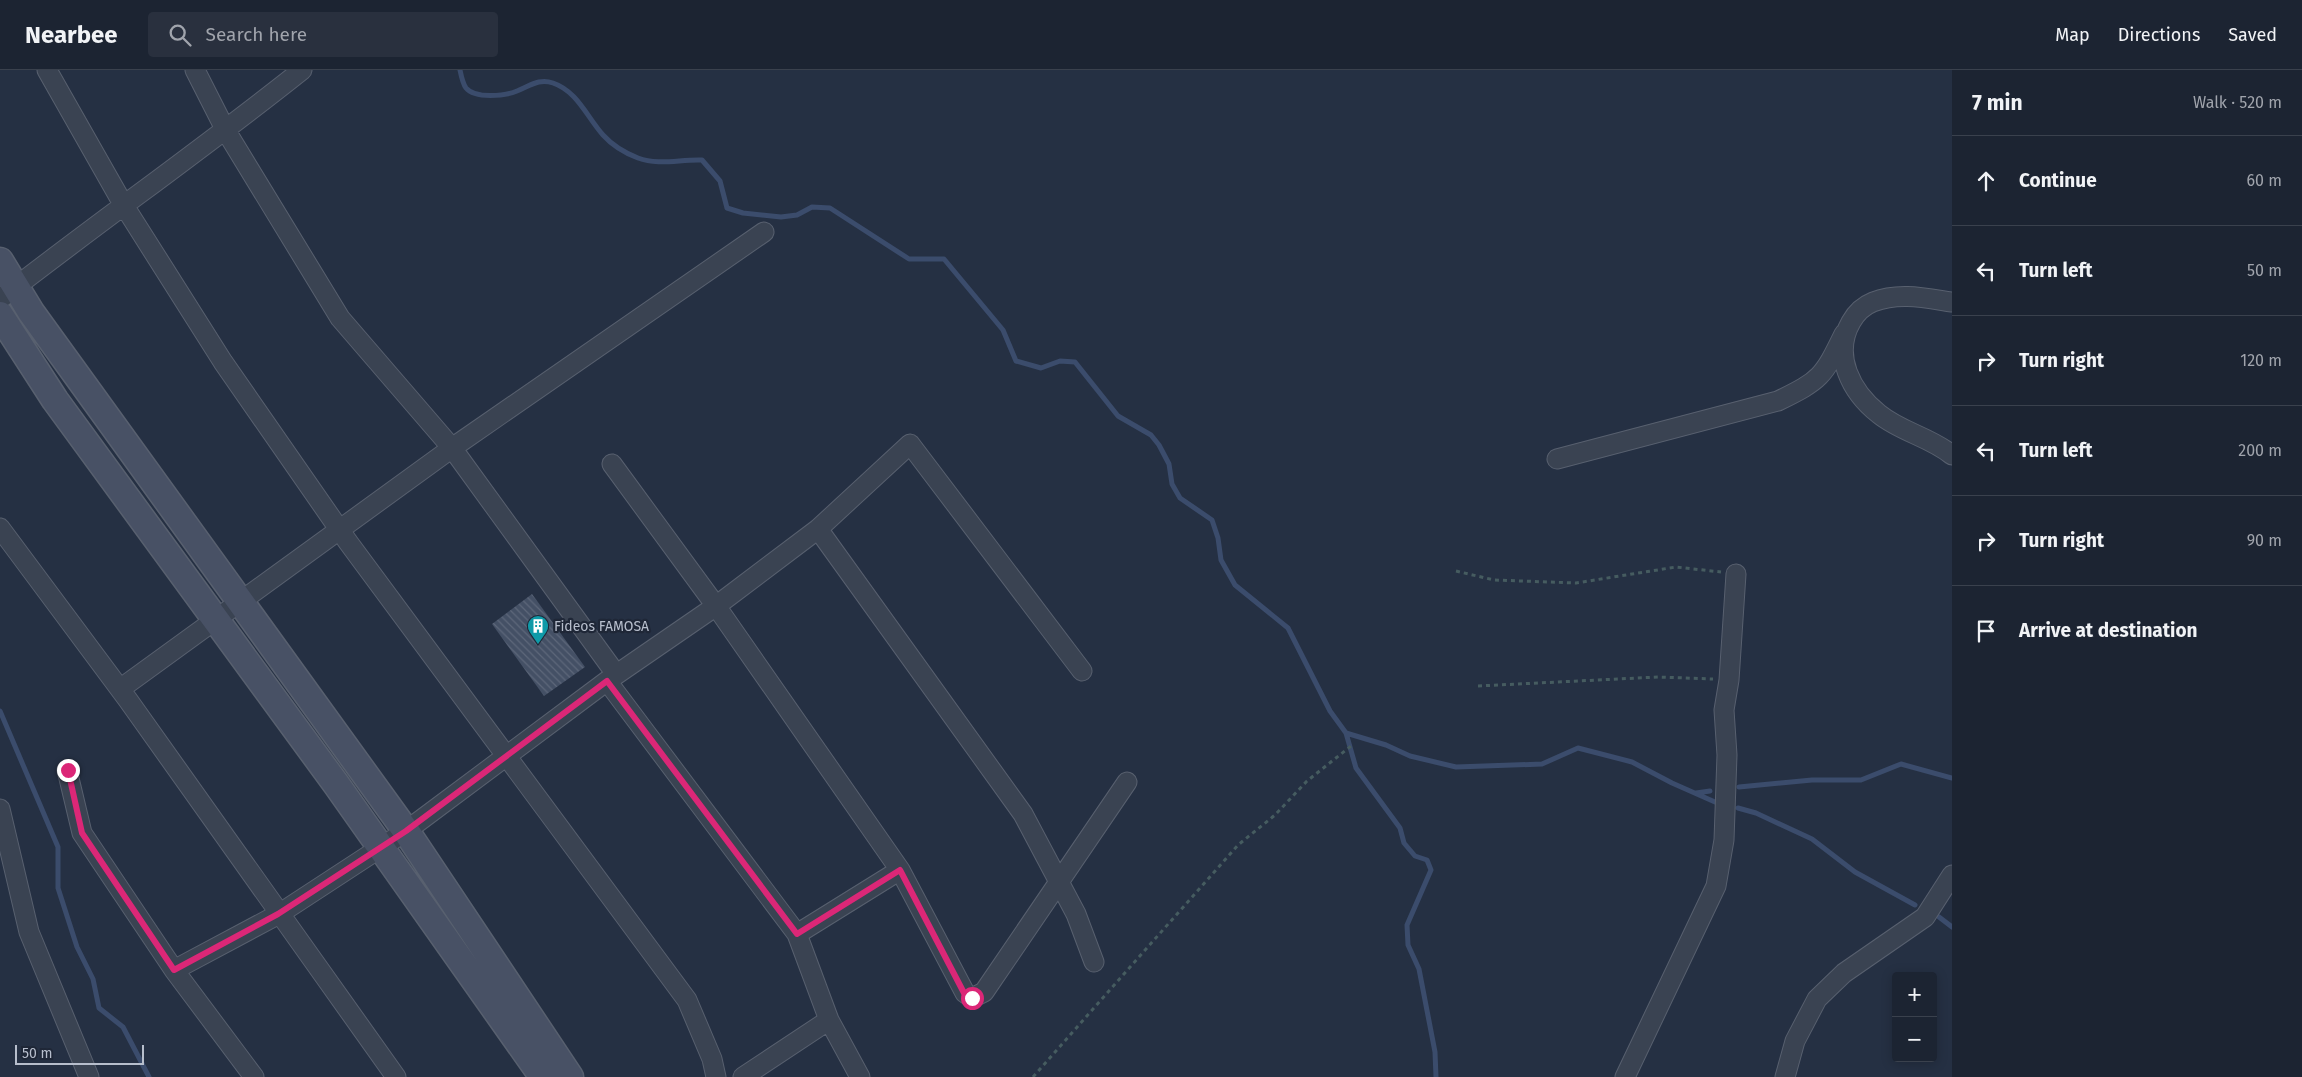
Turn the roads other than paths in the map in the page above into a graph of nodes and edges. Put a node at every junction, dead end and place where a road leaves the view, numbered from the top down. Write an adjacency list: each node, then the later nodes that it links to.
1 (47, 70): 5 (street)
2 (195, 70): 4 (street)
3 (302, 70): 4 (street)
4 (226, 130): 5 (street); 12 (street)
5 (123, 204): 8 (street); 18 (street)
6 (764, 232): 12 (street)
7 (0, 261): 8 (main road)
8 (8, 293): 20 (main road)
9 (1952, 302): 11 (street)
10 (0, 315): 22 (main road)
11 (1844, 334): 13 (street); 14 (street)
12 (452, 448): 18 (street); 24 (street)
13 (1952, 454)
14 (1557, 459)
15 (612, 464): 21 (street)
16 (0, 528): 25 (street)
17 (818, 529): 21 (street); 23 (street); 34 (street)
18 (340, 530): 20 (street); 26 (street)
19 (1736, 574): 48 (street)
20 (240, 602): 22 (street); 30 (main road)
21 (716, 606): 24 (street); 32 (street)
22 (216, 620): 25 (street); 31 (main road)
23 (1082, 671)
24 (612, 677): 26 (street); 36 (street)
25 (120, 689): 35 (street)
26 (506, 756): 30 (street); 45 (street)
27 (68, 770): 38 (street)
28 (1127, 782): 34 (street)
29 (0, 809): 40 (street)
30 (406, 831): 31 (street); 44 (main road)
31 (381, 848): 35 (street); 43 (main road)
32 (900, 870): 34 (street); 36 (street)
33 (1952, 875): 49 (street)
34 (1059, 882): 37 (street)
35 (278, 914): 38 (street); 42 (street)
36 (797, 934): 39 (street)
37 (1094, 962)
38 (174, 970): 41 (street)
39 (829, 1020): 46 (street); 47 (street)
40 (89, 1077)
41 (254, 1077)
42 (396, 1077)
43 (543, 1077)
44 (570, 1077)
45 (716, 1077)
46 (743, 1077)
47 (860, 1077)
48 (1625, 1077)
49 (1785, 1077)

